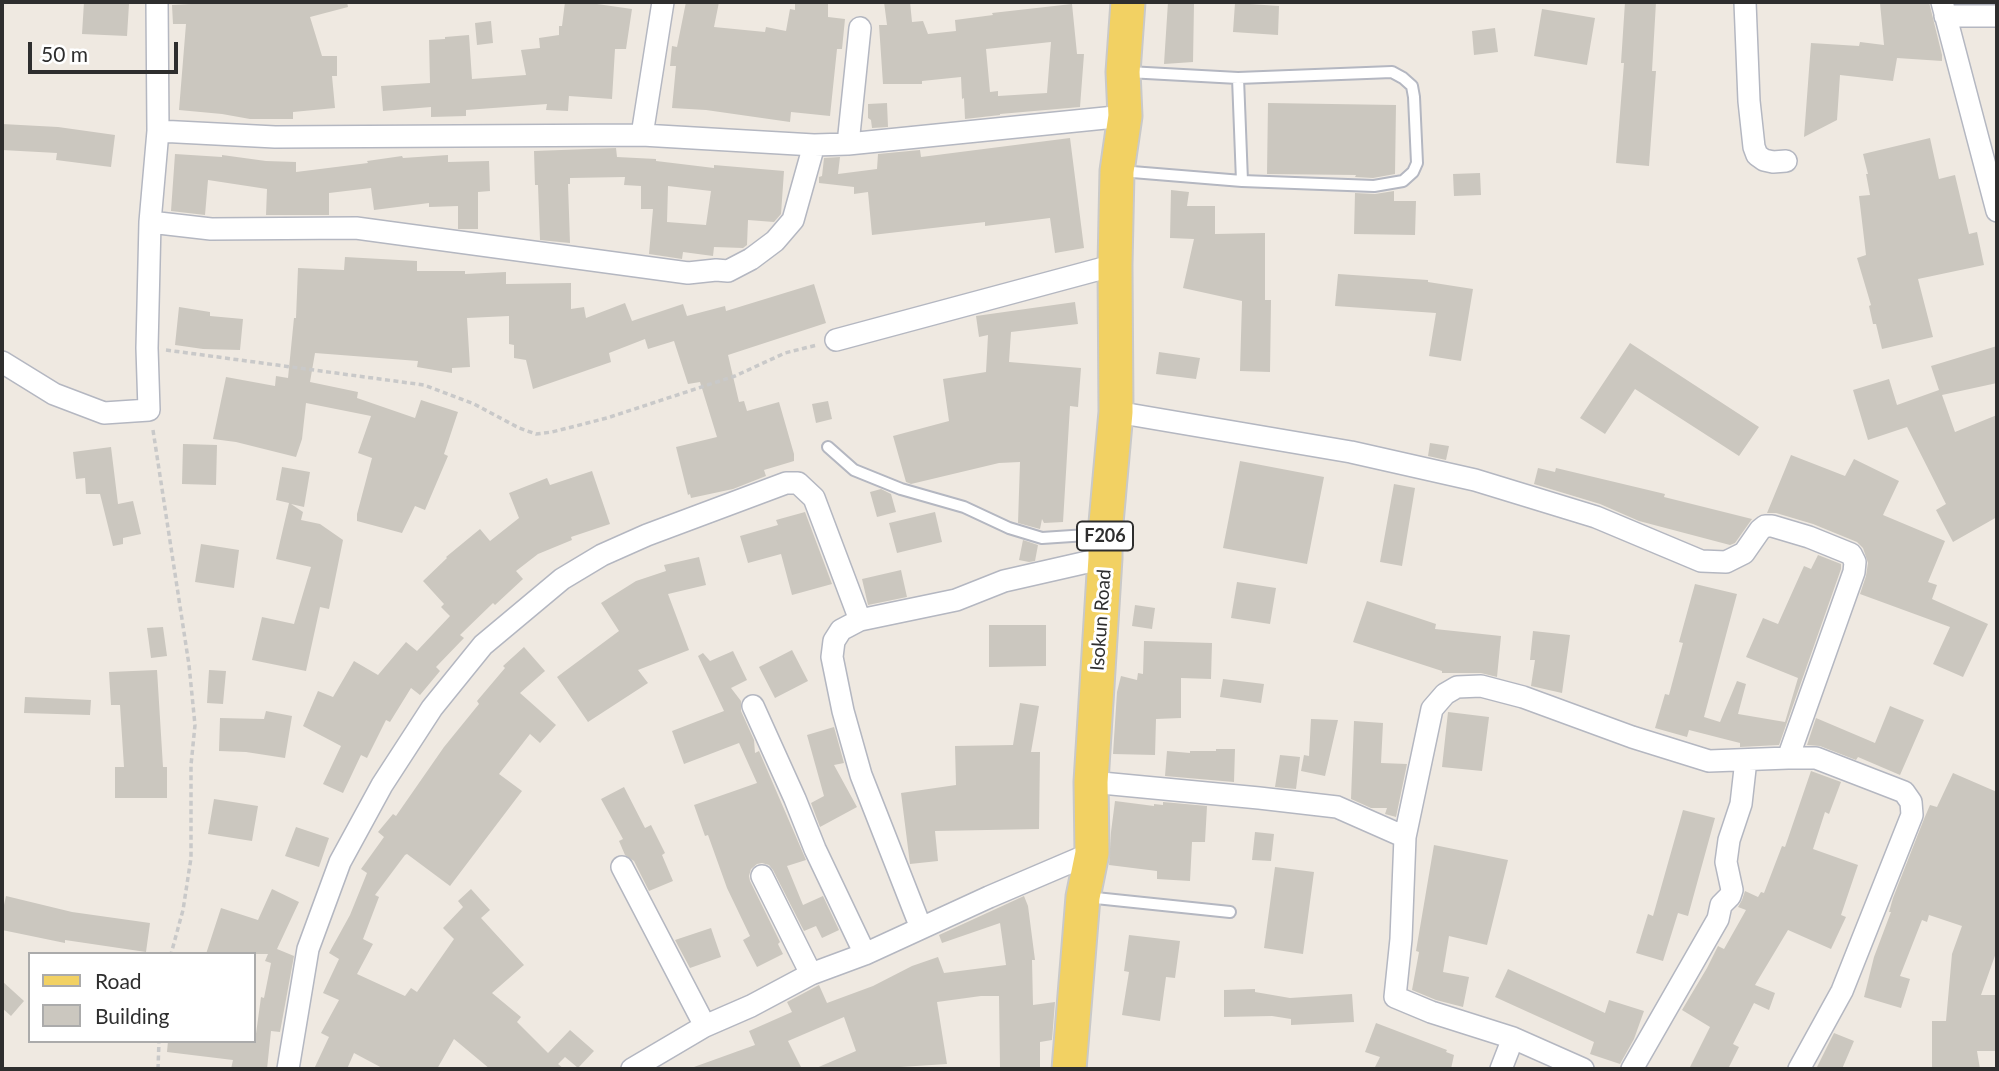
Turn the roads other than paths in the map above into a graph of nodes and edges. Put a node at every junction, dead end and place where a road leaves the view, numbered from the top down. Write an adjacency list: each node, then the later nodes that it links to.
1 (157, 2): 11 (street)
2 (663, 2): 12 (street)
3 (1128, 2): 8 (main road, Isokun Road / F206)
4 (1745, 2): 15 (street)
5 (1944, 9): 6 (street); 18 (street)
6 (1997, 16)
7 (860, 28): 13 (street)
8 (1123, 72): 9 (lane); 10 (main road, Isokun Road / F206)
9 (1238, 78): 17 (lane); 17 (lane)
10 (1125, 116): 13 (street); 16 (main road, Isokun Road / F206)
11 (158, 131): 12 (street); 19 (street)
12 (642, 135): 14 (street)
13 (848, 144): 14 (street)
14 (814, 145): 19 (street)
15 (1786, 161)
16 (1117, 171): 17 (lane); 20 (main road, Isokun Road / F206)
17 (1242, 181)
18 (1997, 211)
19 (150, 222): 22 (street)
20 (1115, 265): 21 (street); 23 (main road, Isokun Road / F206)
21 (836, 340)
22 (2, 362)
23 (1116, 412): 25 (main road, Isokun Road / F206); 28 (street)
24 (828, 447): 25 (lane)
25 (1105, 546): 26 (street); 30 (main road, Isokun Road / F206)
26 (860, 620): 37 (street); 43 (street)
27 (753, 706): 38 (street)
28 (1788, 758): 29 (street); 48 (street)
29 (1746, 760): 31 (street); 47 (street)
30 (1091, 782): 31 (street); 32 (main road, Isokun Road / F206)
31 (1405, 837): 41 (street)
32 (1092, 853): 35 (main road, Isokun Road / F206); 37 (street)
33 (622, 867): 40 (street)
34 (762, 876): 39 (street)
35 (1083, 897): 36 (lane); 44 (main road, Isokun Road / F206)
36 (1230, 912)
37 (921, 928): 38 (street)
38 (865, 954): 39 (street)
39 (811, 974): 40 (street)
40 (705, 1026): 42 (street)
41 (1513, 1038): 45 (street); 46 (street)
42 (645, 1066)
43 (288, 1069)
44 (1069, 1069)
45 (1501, 1069)
46 (1583, 1069)
47 (1633, 1069)
48 (1799, 1069)

